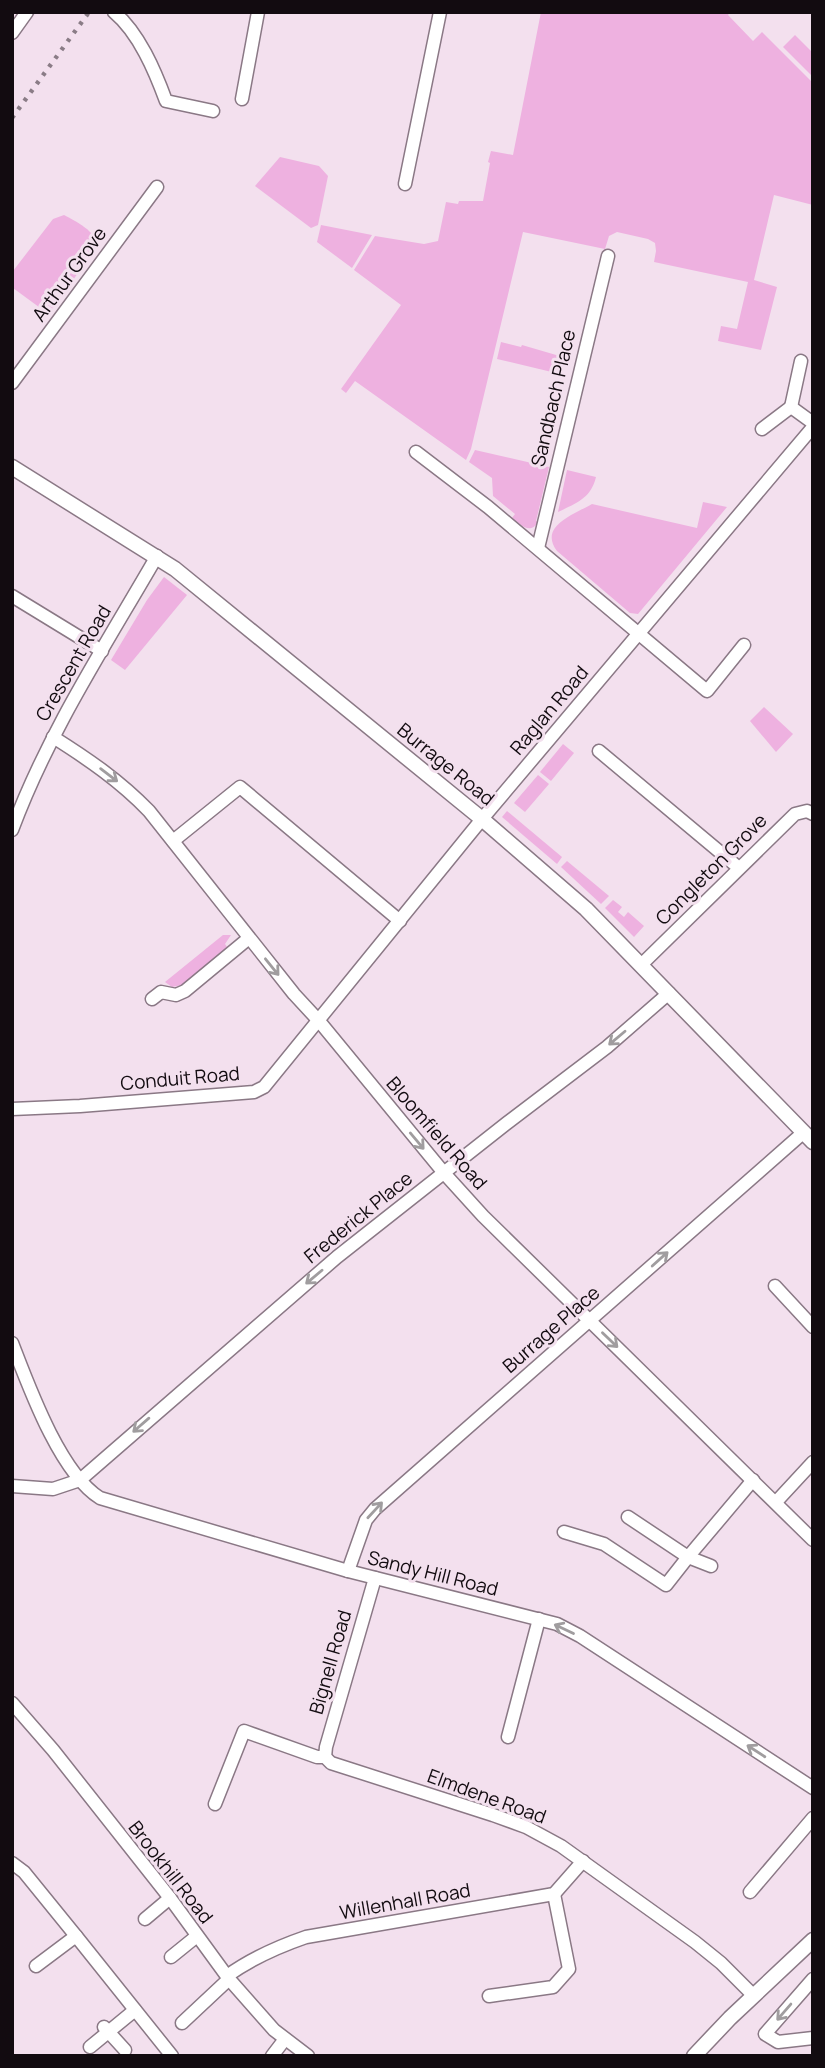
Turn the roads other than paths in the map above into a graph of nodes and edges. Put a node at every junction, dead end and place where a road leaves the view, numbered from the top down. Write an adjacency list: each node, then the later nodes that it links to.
1 (27, 12): 5 (street)
2 (258, 12): 6 (street)
3 (440, 12): 8 (street)
4 (120, 14): 7 (street)
5 (13, 29)
6 (242, 99)
7 (214, 111)
8 (405, 184)
9 (156, 187): 12 (street, Arthur Grove)
10 (608, 256): 18 (street, Sandbach Place)
11 (801, 360): 13 (street)
12 (12, 383)
13 (791, 407): 14 (street); 15 (street)
14 (813, 425): 21 (street, Raglan Road)
15 (762, 429)
16 (416, 452): 18 (street)
17 (12, 467): 19 (street, Burrage Road)
18 (538, 548): 21 (street)
19 (157, 556): 23 (street, Crescent Road); 27 (street, Burrage Road)
20 (12, 596): 23 (street)
21 (639, 634): 22 (street); 27 (street, Raglan Road)
22 (744, 645)
23 (102, 651): 24 (street, Crescent Road)
24 (52, 737): 28 (street, Crescent Road); 29 (street, Bloomfield Road, one-way to 29)
25 (599, 751): 30 (street)
26 (813, 814): 30 (street, Congleton Grove)
27 (482, 819): 31 (street, Raglan Road); 33 (street, Burrage Road)
28 (12, 830)
29 (173, 841): 31 (street); 32 (street, Bloomfield Road)
30 (739, 869): 33 (street, Congleton Grove)
31 (400, 921): 36 (street, Raglan Road)
32 (249, 938): 35 (street); 36 (street, Bloomfield Road, one-way to 36)
33 (641, 965): 34 (street, Burrage Road)
34 (669, 993): 38 (street, Burrage Road); 39 (street, Frederick Place, one-way to 39)
35 (152, 999)
36 (319, 1021): 37 (street, Conduit Road); 39 (street, Bloomfield Road, one-way to 39)
37 (12, 1109)
38 (808, 1137): 41 (street, Burrage Place, one-way to 38)
39 (444, 1173): 41 (street, Bloomfield Road); 45 (street, Frederick Place, one-way to 45)
40 (775, 1286): 42 (street)
41 (590, 1320): 46 (street, Bloomfield Road, one-way to 46); 54 (street, Burrage Place, one-way to 41)
42 (813, 1328)
43 (12, 1343): 45 (street)
44 (813, 1462): 48 (street)
45 (79, 1480): 47 (street); 54 (street, Sandy Hill Road)
46 (753, 1480): 48 (street, Bloomfield Road); 52 (street)
47 (12, 1486)
48 (776, 1502): 51 (street, Bloomfield Road)
49 (628, 1517): 52 (street)
50 (564, 1532): 52 (street)
51 (813, 1540)
52 (688, 1557): 53 (street)
53 (711, 1566)
54 (348, 1571): 55 (street, Sandy Hill Road)
55 (375, 1578): 56 (street, Sandy Hill Road); 59 (street, Bignell Road)
56 (539, 1619): 58 (street); 60 (street, Sandy Hill Road, one-way to 56)
57 (12, 1703): 67 (street, Brookhill Road)
58 (508, 1737)
59 (325, 1756): 61 (street, Elmdene Road); 63 (street, Elmdene Road)
60 (813, 1788)
61 (215, 1804)
62 (813, 1818): 65 (street)
63 (583, 1861): 66 (street); 76 (street, Elmdene Road)
64 (12, 1863): 69 (street)
65 (750, 1892)
66 (554, 1894): 74 (street, Willenhall Road); 77 (street)
67 (170, 1898): 68 (street); 70 (street, Brookhill Road)
68 (145, 1919)
69 (76, 1936): 73 (street); 78 (street)
70 (197, 1936): 72 (street); 74 (street, Brookhill Road)
71 (813, 1940): 76 (street)
72 (172, 1957)
73 (36, 1966)
74 (228, 1977): 79 (street, Willenhall Road); 82 (street, Brookhill Road)
75 (813, 1979): 81 (street, one-way to 81)
76 (754, 1995): 88 (street)
77 (489, 1996)
78 (135, 2010): 80 (street); 85 (street)
79 (182, 2023)
80 (106, 2029): 83 (street); 84 (street)
81 (813, 2038)
82 (285, 2039): 86 (street); 87 (street, Brookhill Road)
83 (90, 2047)
84 (125, 2050)
85 (172, 2056)
86 (272, 2056)
87 (308, 2056)
88 (694, 2056)

